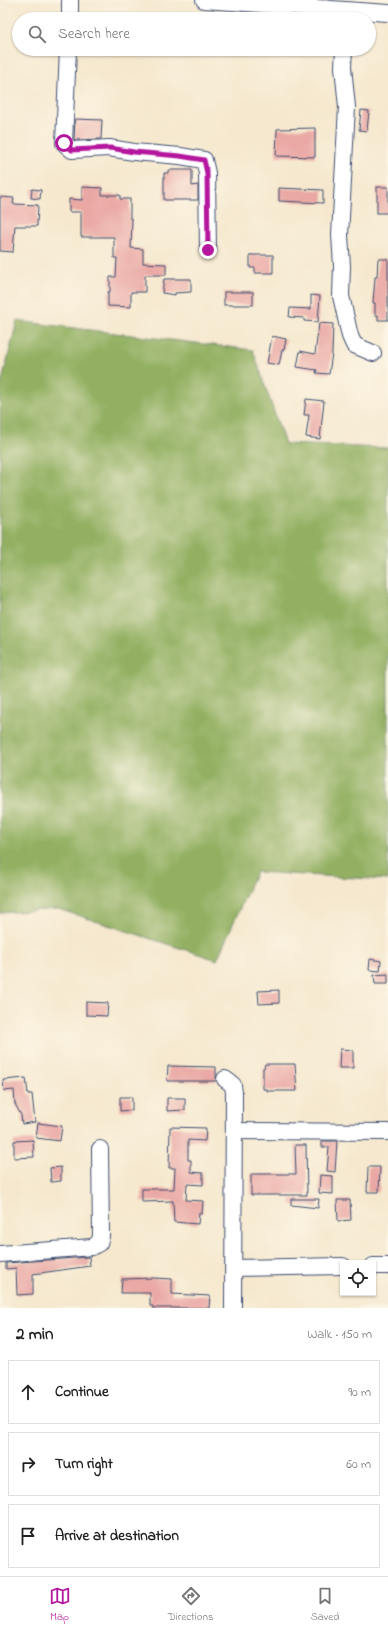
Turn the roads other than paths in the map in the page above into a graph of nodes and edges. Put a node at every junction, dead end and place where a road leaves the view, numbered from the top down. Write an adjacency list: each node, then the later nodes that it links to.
1 (70, 0): 3 (street)
2 (204, 0): 4 (street)
3 (70, 12)
4 (318, 12)
5 (388, 13): 6 (street)
6 (376, 14)
7 (68, 56): 9 (street)
8 (344, 56): 10 (street)
9 (208, 250)
10 (373, 353)
11 (225, 1079): 12 (street)
12 (234, 1131): 13 (street); 19 (street)
13 (388, 1132)
14 (100, 1148): 15 (street)
15 (0, 1254)
16 (340, 1266): 19 (street)
17 (376, 1266): 18 (street)
18 (388, 1266)
19 (234, 1268): 20 (street)
20 (233, 1308)

